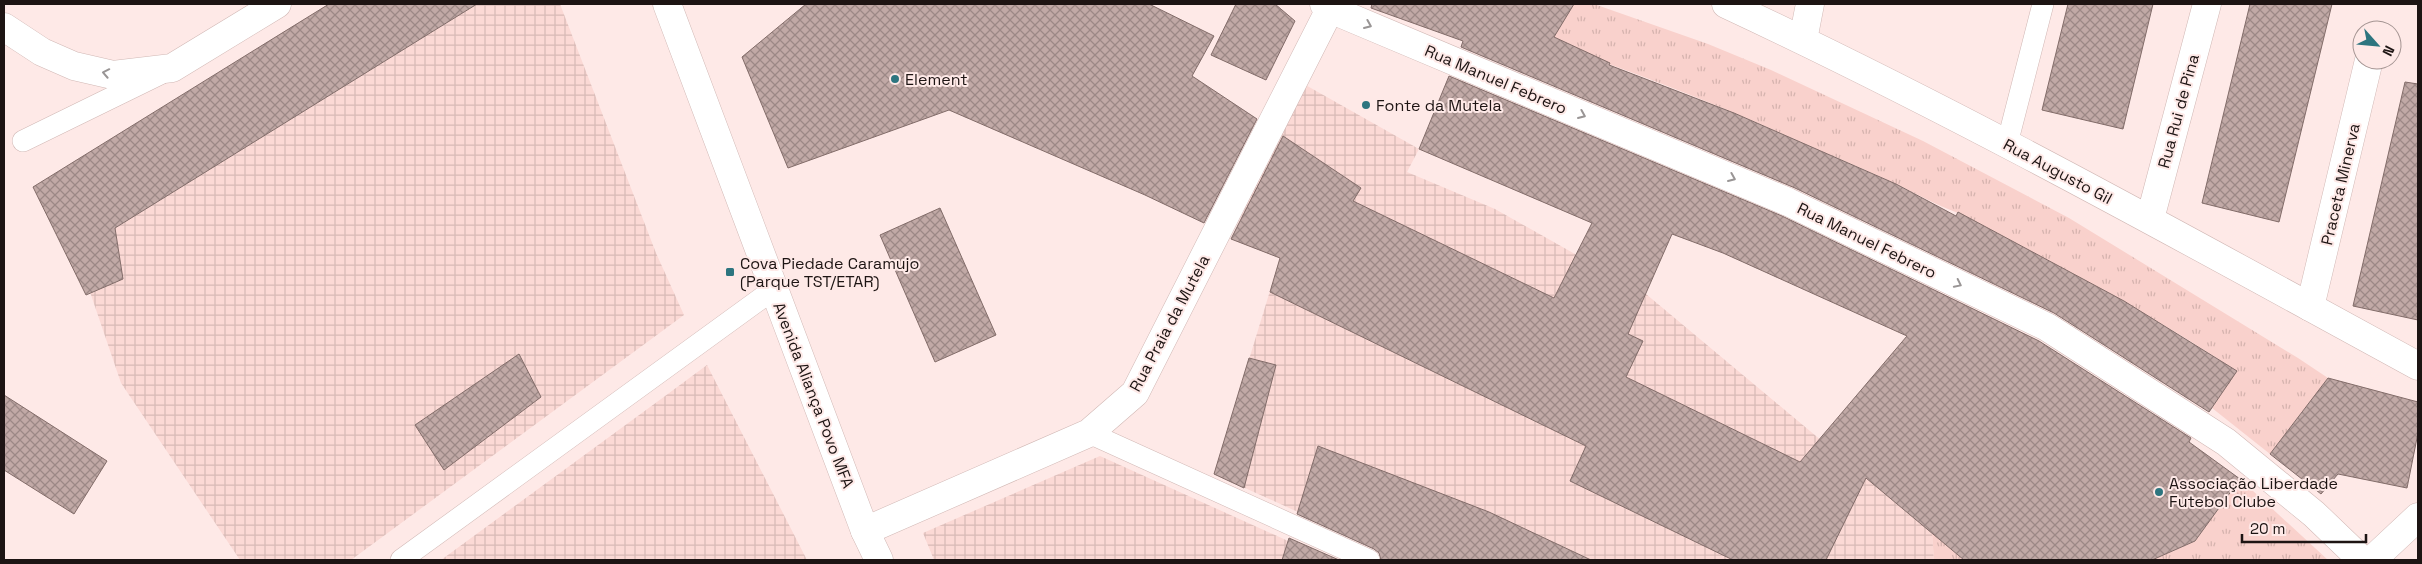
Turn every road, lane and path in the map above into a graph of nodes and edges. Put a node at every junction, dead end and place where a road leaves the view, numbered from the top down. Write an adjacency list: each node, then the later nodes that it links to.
1 (277, 4): 10 (street)
2 (667, 4): 15 (street, Avenida Aliança Povo MFA)
3 (1726, 4): 9 (street, Rua Augusto Gil)
4 (1810, 4): 9 (street)
5 (2043, 4): 13 (lane)
6 (2207, 4): 14 (street, Rua Rui de Pina)
7 (1327, 6): 18 (street, Rua Praia da Mutela); 24 (street, Rua Manuel Febrero, one-way to 24)
8 (4, 27): 10 (street, one-way to 8)
9 (1803, 40): 13 (street, Rua Augusto Gil)
10 (172, 68): 12 (lane)
11 (2367, 70): 16 (street, Praceta Minerva)
12 (23, 141)
13 (2007, 144): 14 (street, Rua Augusto Gil)
14 (2150, 219): 16 (street, Rua Augusto Gil)
15 (774, 289): 20 (street, Avenida Aliança Povo MFA); 21 (lane)
16 (2310, 307): 17 (street, Rua Augusto Gil)
17 (2418, 366)
18 (1089, 433): 20 (street, Rua Praia da Mutela); 23 (lane)
19 (2418, 517): 25 (street)
20 (865, 531): 22 (street, Avenida Aliança Povo MFA)
21 (401, 560)
22 (879, 560)
23 (1370, 560)
24 (2362, 560)
25 (2372, 560)

